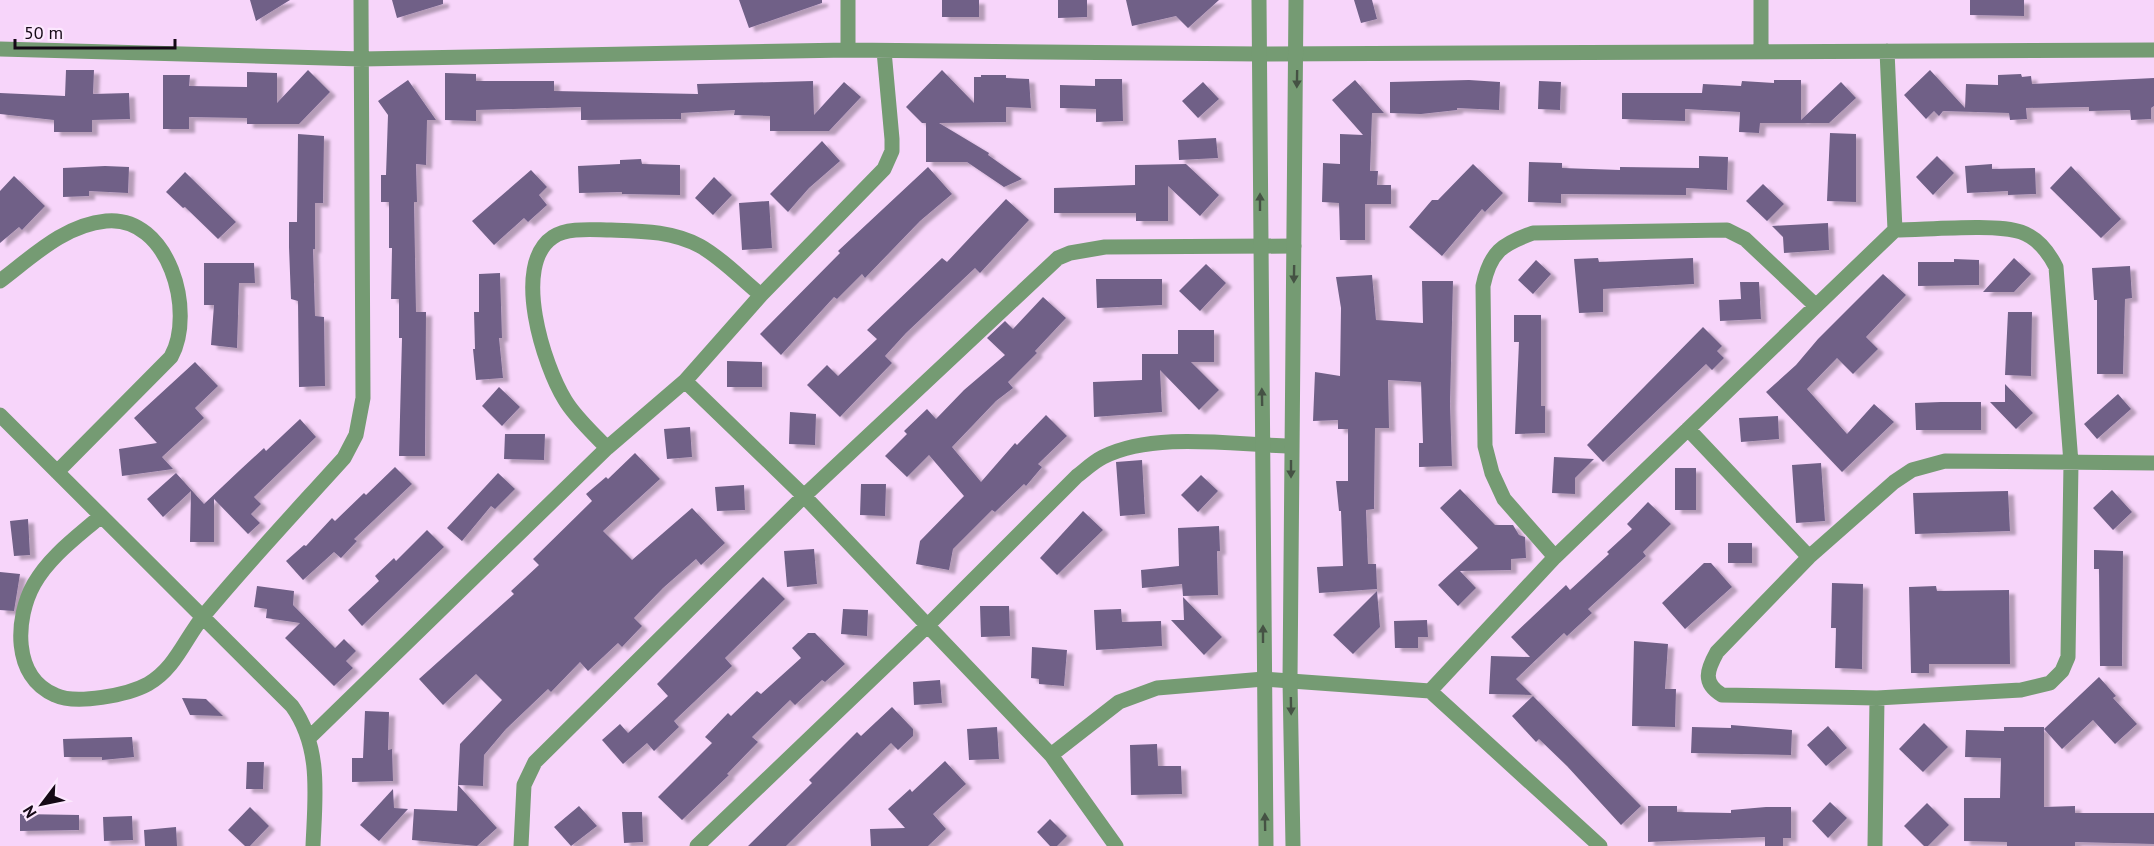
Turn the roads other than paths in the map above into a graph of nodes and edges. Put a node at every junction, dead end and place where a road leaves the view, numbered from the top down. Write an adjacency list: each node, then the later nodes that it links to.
1 (362, 0): 14 (street)
2 (848, 0): 7 (street)
3 (1259, 0): 13 (street)
4 (1296, 0): 12 (street)
5 (1761, 0): 10 (street)
6 (0, 49): 14 (street)
7 (848, 50): 9 (street); 14 (street)
8 (2154, 50): 11 (street)
9 (884, 51): 13 (street); 19 (street)
10 (1761, 51): 11 (street); 12 (street)
11 (1887, 51): 15 (street)
12 (1297, 53): 13 (street); 17 (street, one-way to 17)
13 (1259, 54): 16 (street, one-way to 13)
14 (362, 59): 34 (street)
15 (1895, 230): 20 (street); 27 (street)
16 (1261, 245): 17 (street); 24 (street, one-way to 16); 30 (street)
17 (1294, 246): 25 (street, one-way to 25)
18 (0, 281): 29 (street)
19 (761, 295): 21 (street); 26 (street)
20 (1816, 306): 23 (street); 32 (street)
21 (686, 381): 26 (street); 30 (street)
22 (0, 415): 29 (street)
23 (1688, 429): 32 (street); 33 (street)
24 (1263, 446): 25 (street); 35 (street); 36 (street, one-way to 24)
25 (1291, 446): 37 (street, one-way to 37)
26 (607, 448): 40 (street)
27 (2071, 463): 28 (street); 33 (street); 39 (street)
28 (2154, 463)
29 (57, 472): 31 (street)
30 (804, 496): 35 (street); 43 (street)
31 (101, 516): 34 (street); 34 (street)
32 (1555, 557): 38 (street)
33 (1809, 557): 39 (street)
34 (203, 616): 40 (street)
35 (927, 626): 41 (street); 44 (street)
36 (1264, 679): 37 (street); 41 (street); 46 (street, one-way to 36)
37 (1290, 680): 38 (street); 47 (street, one-way to 47)
38 (1430, 691): 48 (street)
39 (1877, 698): 49 (street)
40 (309, 738): 42 (street)
41 (1051, 755): 45 (street)
42 (313, 846)
43 (521, 846)
44 (697, 846)
45 (1116, 846)
46 (1266, 846)
47 (1293, 846)
48 (1600, 846)
49 (1875, 846)

